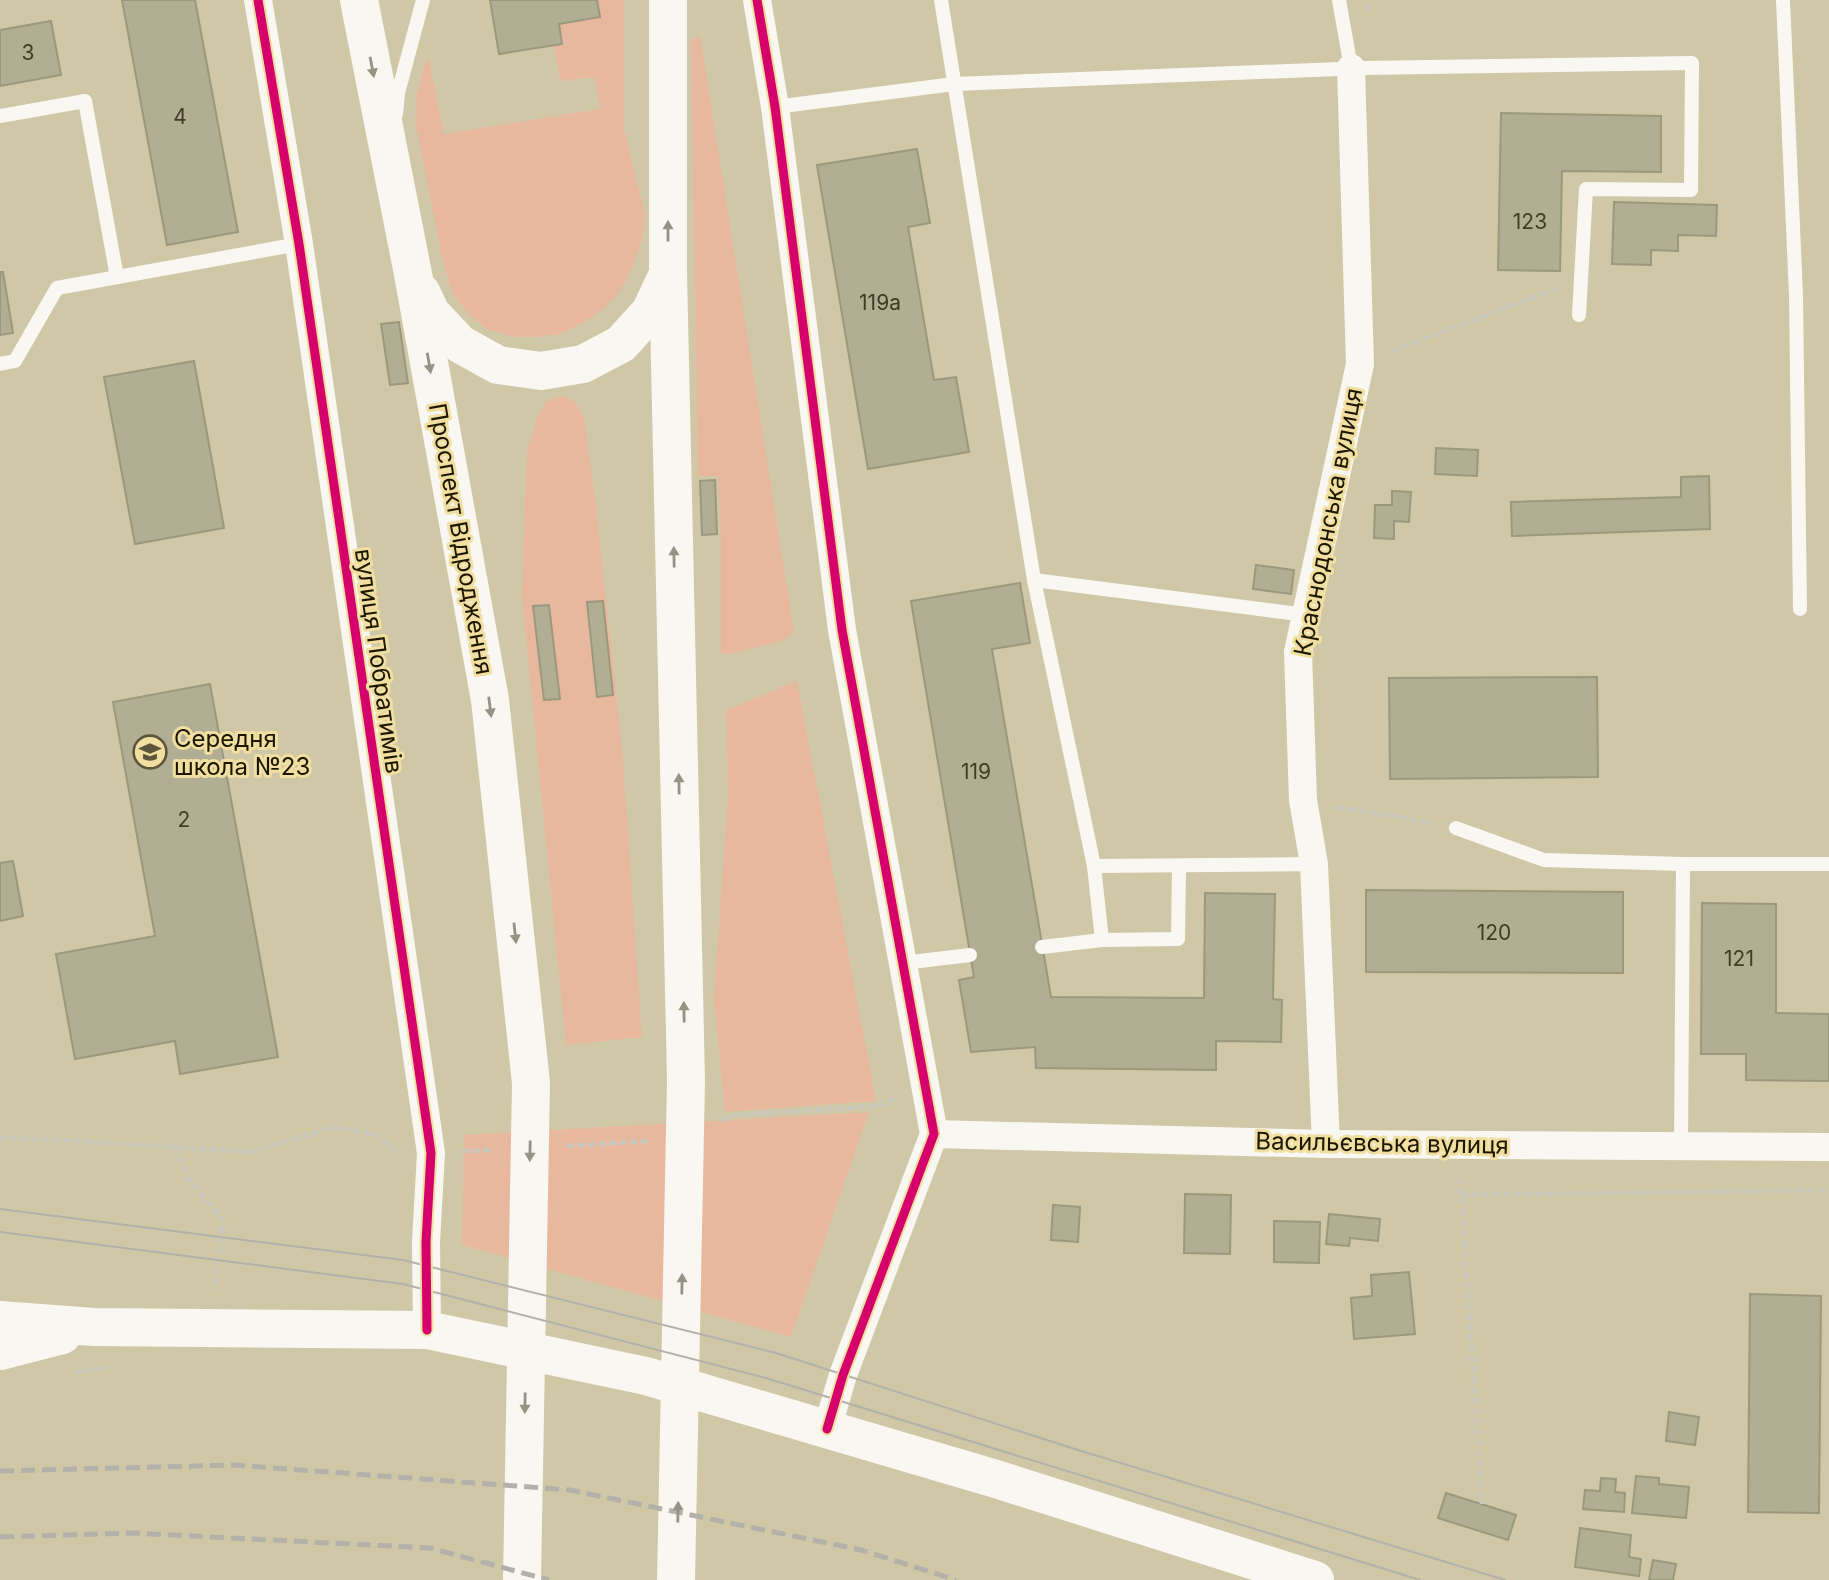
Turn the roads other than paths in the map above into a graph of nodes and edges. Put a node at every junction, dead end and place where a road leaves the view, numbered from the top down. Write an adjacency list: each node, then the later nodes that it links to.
1 (258, 0): 14 (street, вулиця Побратимів)
2 (359, 0): 13 (main road, Проспект Відродження, one-way to 13)
3 (423, 0): 13 (lane)
4 (668, 0): 15 (main road, one-way to 4)
5 (757, 0): 11 (street)
6 (941, 0): 10 (lane)
7 (1339, 0): 9 (lane)
8 (1783, 0): 21 (lane)
9 (1351, 68): 10 (lane); 18 (lane); 22 (street, Краснодонська вулиця)
10 (954, 84): 11 (lane); 20 (lane)
11 (775, 107): 32 (street)
12 (0, 116): 17 (lane)
13 (390, 160): 16 (main road, Проспект Відродження)
14 (299, 244): 17 (lane); 39 (street, вулиця Побратимів)
15 (668, 273): 16 (main road); 43 (main road, one-way to 15)
16 (413, 274): 42 (main road, Проспект Відродження, one-way to 42)
17 (117, 277): 19 (lane)
18 (1579, 315)
19 (0, 364)
20 (1034, 580): 22 (lane); 27 (lane)
21 (1800, 609)
22 (1306, 615): 24 (street, Краснодонська вулиця)
23 (1456, 828): 25 (lane)
24 (1314, 864): 28 (lane); 34 (street, Краснодонська вулиця)
25 (1683, 864): 26 (lane); 35 (lane)
26 (1829, 864)
27 (1094, 866): 28 (lane); 29 (lane)
28 (1180, 867): 29 (lane)
29 (1102, 940): 30 (lane)
30 (1042, 947)
31 (970, 955): 32 (lane)
32 (903, 963): 33 (street)
33 (934, 1134): 34 (street, Васильєвська вулиця); 41 (street)
34 (1326, 1144): 35 (street, Васильєвська вулиця)
35 (1681, 1146): 36 (street, Васильєвська вулиця)
36 (1829, 1147)
37 (0, 1320): 38 (main road)
38 (94, 1327): 39 (main road); 40 (main road)
39 (427, 1330): 41 (main road)
40 (0, 1351)
41 (827, 1429): 44 (main road)
42 (522, 1580)
43 (676, 1580)
44 (1315, 1580)

